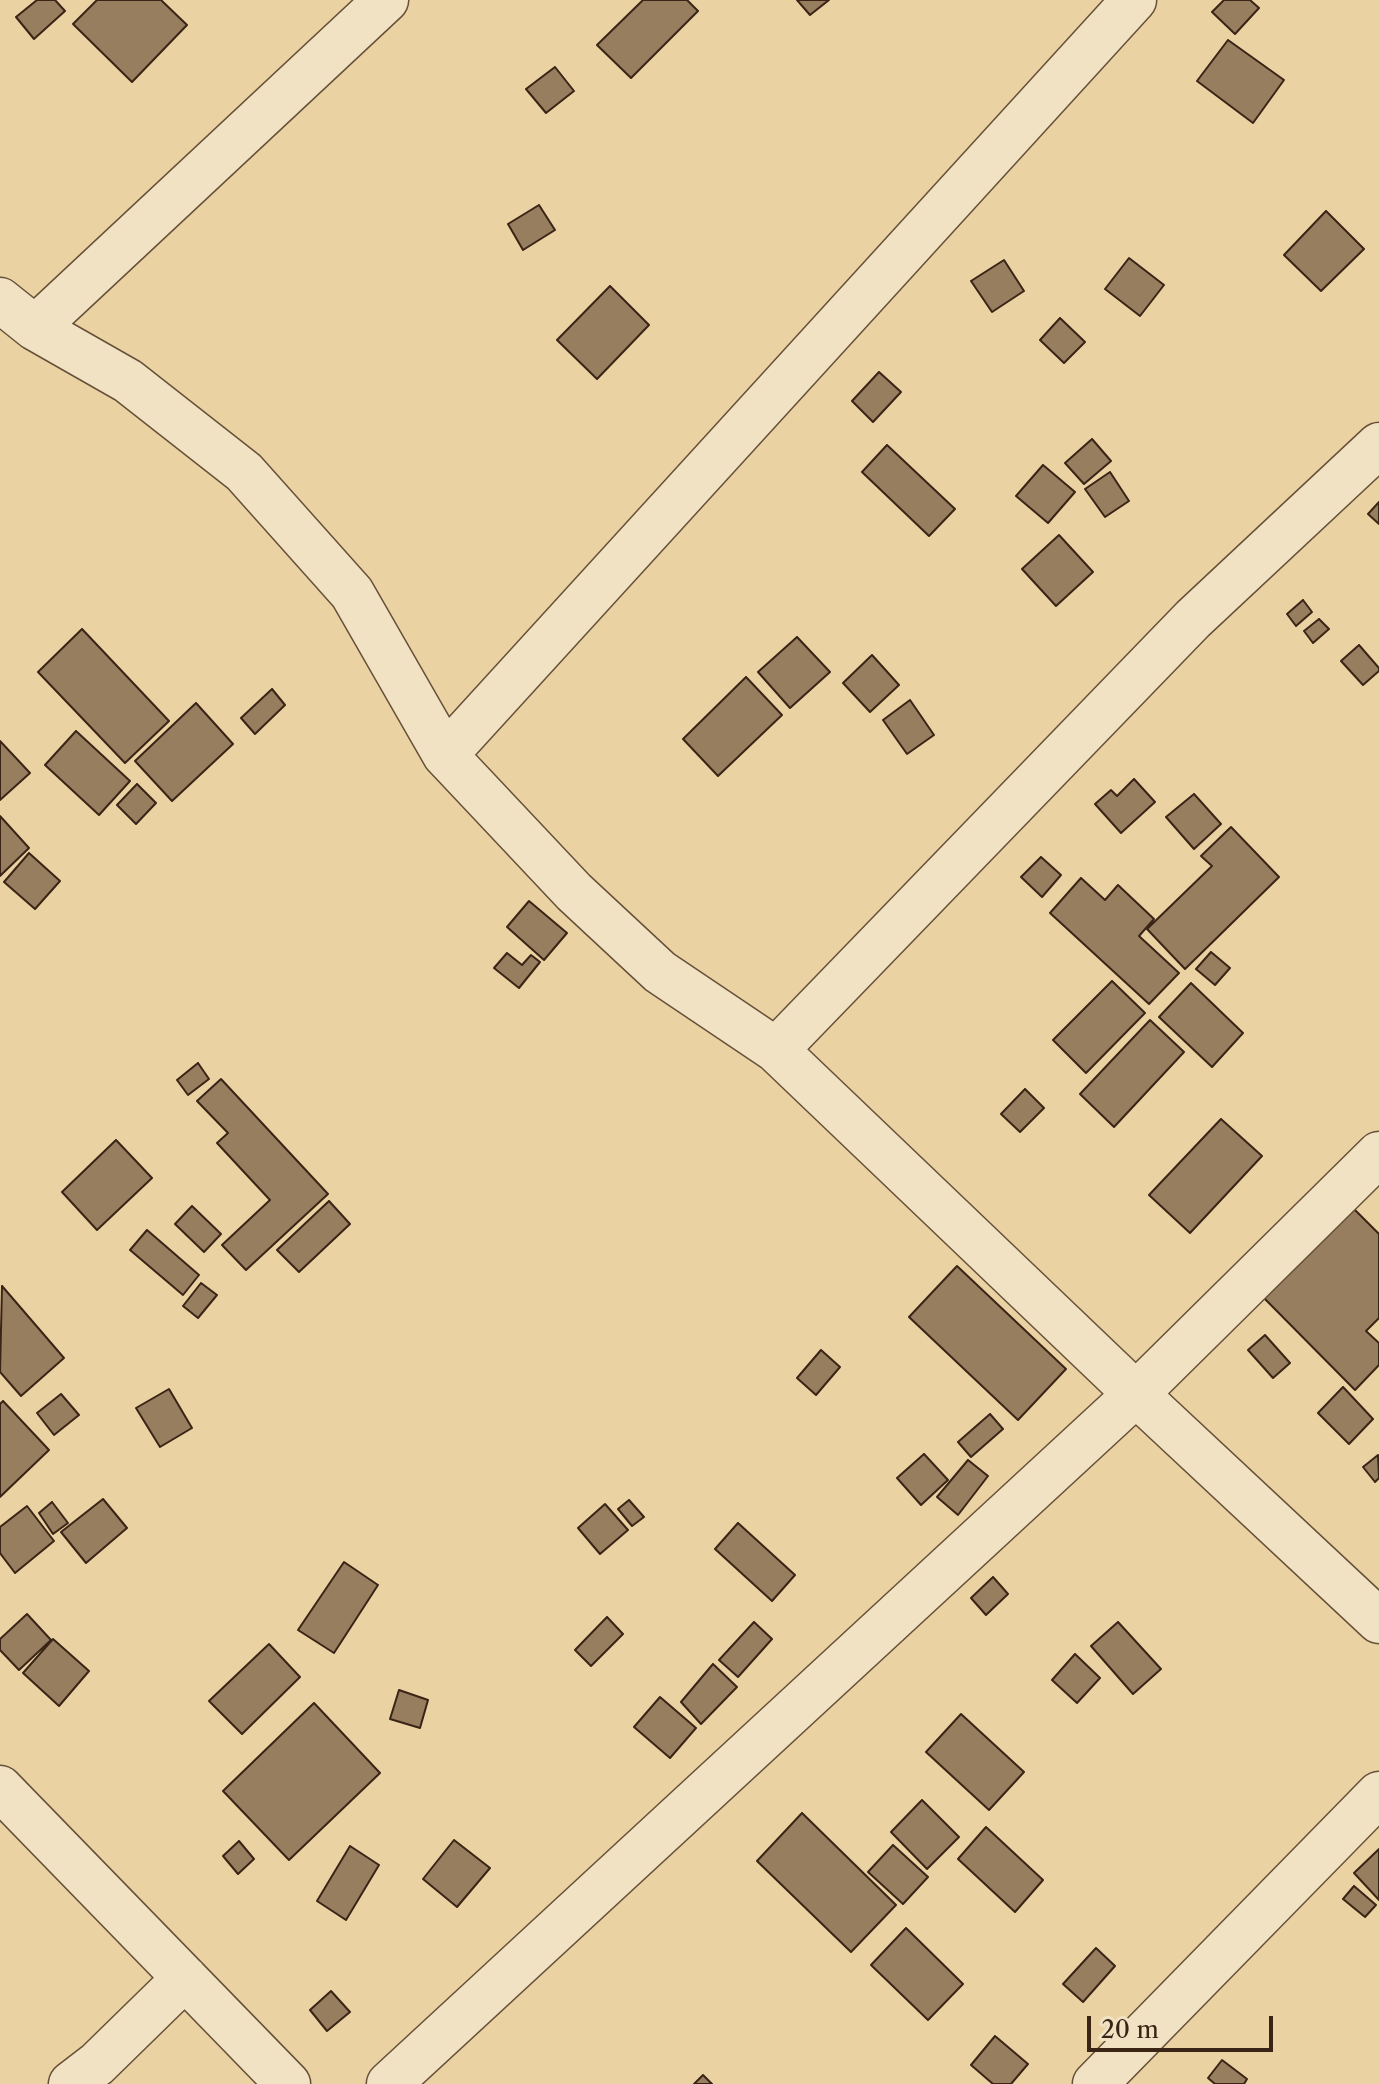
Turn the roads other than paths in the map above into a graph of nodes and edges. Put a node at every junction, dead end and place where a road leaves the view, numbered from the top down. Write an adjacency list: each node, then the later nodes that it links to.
1 (386, 0): 4 (street)
2 (1134, 0): 6 (street)
3 (0, 300): 4 (street)
4 (35, 328): 6 (street)
5 (1379, 445): 7 (street)
6 (445, 755): 7 (street)
7 (776, 1050): 9 (street)
8 (1379, 1154): 9 (street)
9 (1136, 1394): 10 (street); 16 (street)
10 (1379, 1621)
11 (0, 1788): 13 (street)
12 (1379, 1794): 17 (street)
13 (185, 1978): 14 (street); 15 (street)
14 (71, 2084)
15 (288, 2084)
16 (389, 2084)
17 (1095, 2084)

